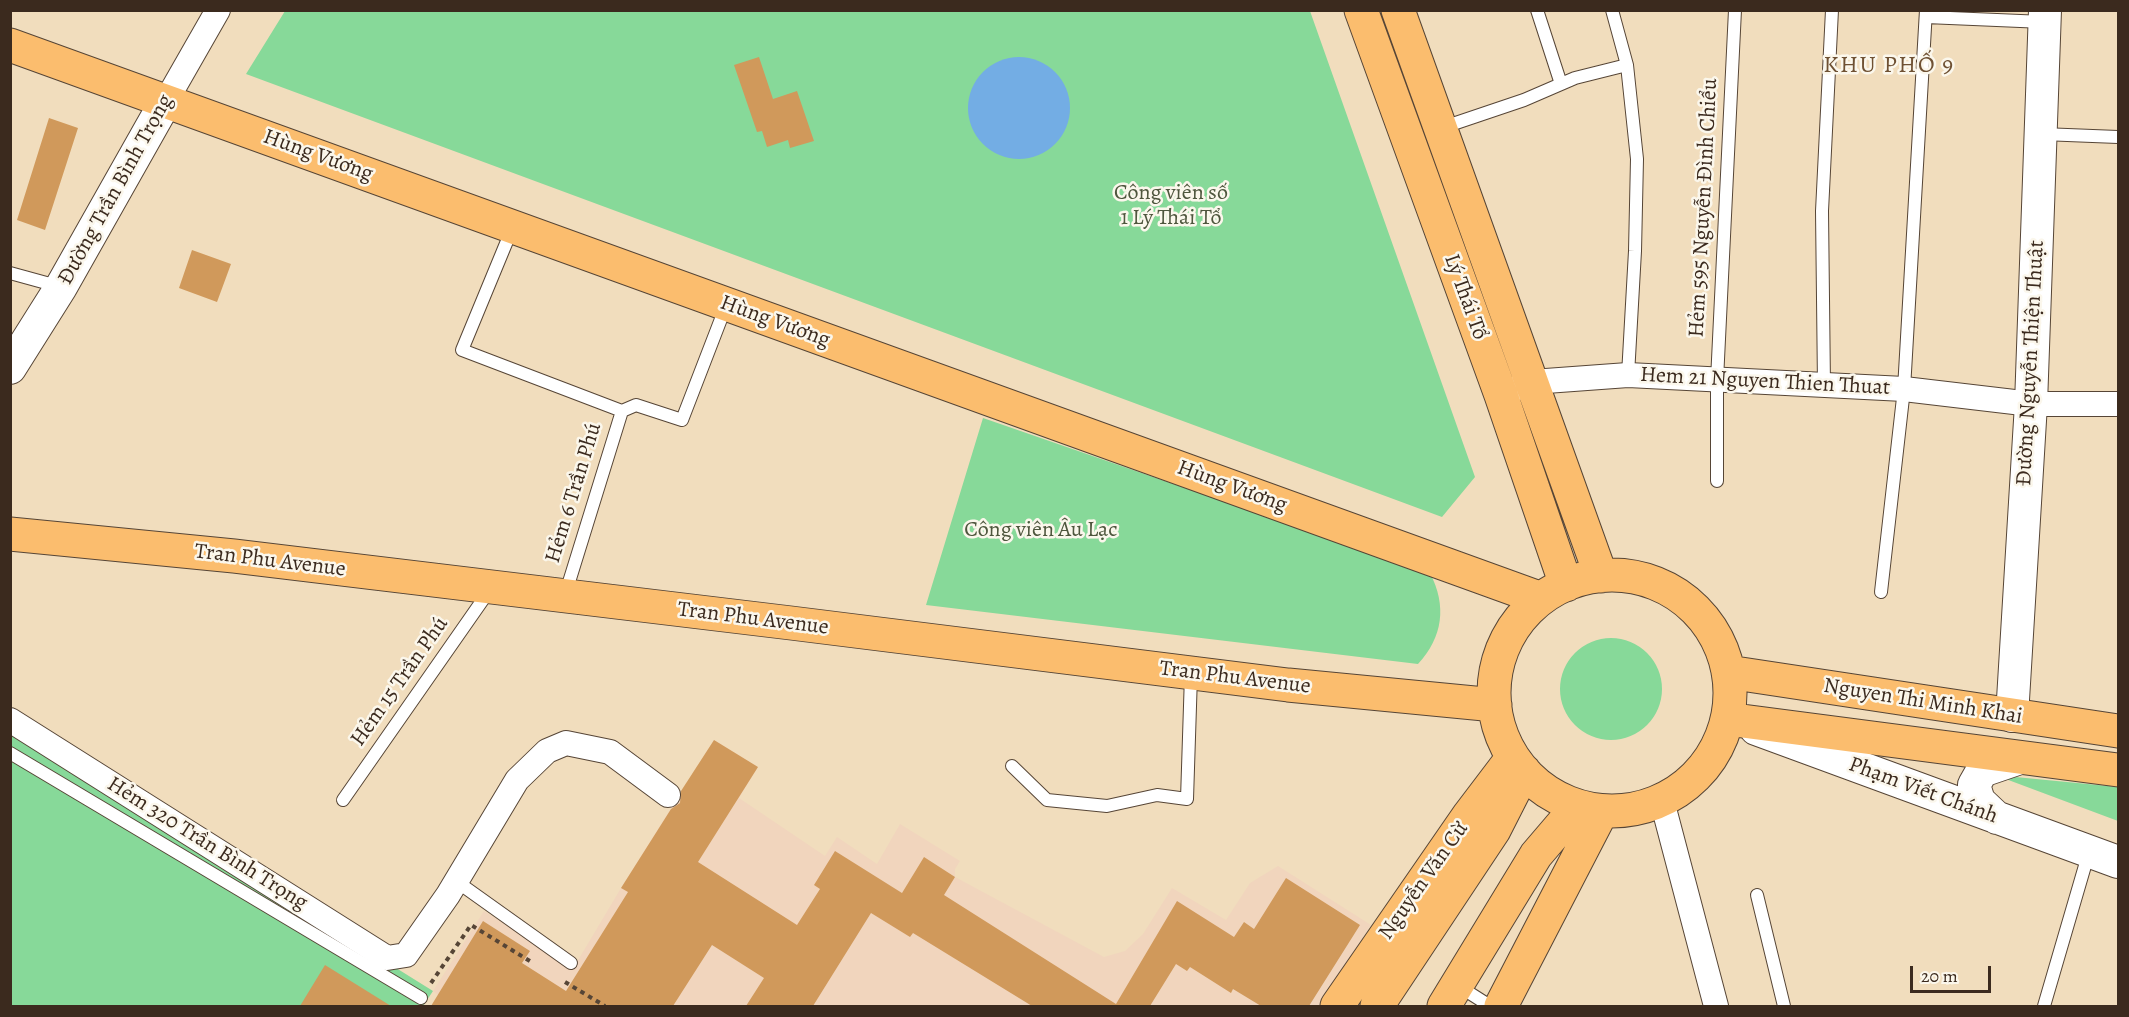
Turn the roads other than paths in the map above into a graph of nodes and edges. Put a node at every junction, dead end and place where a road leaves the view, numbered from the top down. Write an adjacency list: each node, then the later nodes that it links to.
1 (218, 10): 13 (street, Đường Trần Bình Trọng)
2 (1361, 10): 27 (main road, Lý Thái Tổ)
3 (1398, 10): 14 (main road, Lý Thái Tổ)
4 (1537, 10): 12 (lane)
5 (1612, 10): 11 (lane)
6 (1735, 10): 23 (lane, Hẻm 595 Nguyễn Ðình Chiểu)
7 (1832, 10): 25 (lane)
8 (1926, 14): 9 (lane); 26 (lane)
9 (2045, 16): 15 (street, Đường Nguyễn Thiện Thuật)
10 (10, 45): 13 (main road, Hùng Vương)
11 (1627, 65): 12 (lane); 22 (lane)
12 (1561, 84): 14 (lane)
13 (166, 101): 17 (main road, Hùng Vương); 19 (street, Đường Trần Bình Trọng)
14 (1440, 128): 24 (main road, Lý Thái Tổ)
15 (2042, 134): 16 (lane); 28 (street, Đường Nguyễn Thiện Thuật)
16 (2118, 137)
17 (513, 227): 20 (main road, Hùng Vương); 30 (lane)
18 (10, 273): 19 (lane)
19 (61, 287): 21 (street, Đường Trần Bình Trọng)
20 (727, 304): 30 (lane, Hẻm 6 Trần Phú); 35 (main road, Hùng Vương)
21 (10, 368)
22 (1628, 375): 23 (street, Hem 21 Nguyen Thien Thuat); 24 (street, Hem 21 Nguyen Thien Thuat)
23 (1717, 380): 25 (street, Hem 21 Nguyen Thien Thuat); 31 (lane, Hẻm 595 Nguyễn Ðình Chiểu)
24 (1532, 382): 27 (street, Hem 21 Nguyen Thien Thuat); 33 (main road, Lý Thái Tổ)
25 (1824, 386): 26 (street, Hem 21 Nguyen Thien Thuat)
26 (1904, 389): 28 (street, Hem 21 Nguyen Thien Thuat); 36 (lane)
27 (1501, 394): 35 (main road, Lý Thái Tổ)
28 (2031, 404): 29 (street, Hem 21 Nguyen Thien Thuat); 41 (street, Đường Nguyễn Thiện Thuật)
29 (2118, 404)
30 (622, 411): 37 (lane, Hẻm 6 Trần Phú)
31 (1717, 481)
32 (10, 534): 34 (main road, Tran Phu Avenue)
33 (1601, 576): 35 (main road); 38 (main road)
34 (491, 587): 37 (main road, Tran Phu Avenue); 51 (lane, Hẻm 15 Trần Phú)
35 (1553, 591): 40 (main road)
36 (1881, 592)
37 (565, 596): 39 (main road, Tran Phu Avenue)
38 (1728, 672): 41 (main road, Nguyen Thi Minh Khai); 42 (main road)
39 (1191, 673): 40 (main road, Tran Phu Avenue); 48 (lane)
40 (1495, 705): 47 (main road)
41 (2012, 716): 44 (main road, Nguyen Thi Minh Khai)
42 (1727, 719): 46 (main road, Nguyen Thi Minh Khai); 52 (main road); 54 (street, Phạm Viết Chánh)
43 (10, 720): 57 (street, Hẻm 320 Trần Bình Trọng)
44 (2118, 731)
45 (10, 753): 61 (lane)
46 (2019, 758): 49 (main road, Nguyen Thi Minh Khai); 54 (street)
47 (1518, 764): 53 (main road); 62 (main road, Nguyễn Văn Cừ); 63 (main road, Nguyễn Văn Cừ)
48 (1012, 766)
49 (2118, 770)
50 (668, 795): 57 (street)
51 (343, 800)
52 (1662, 801): 53 (main road); 66 (street)
53 (1590, 809): 60 (main road); 65 (main road)
54 (1997, 818): 55 (street, Phạm Viết Chánh)
55 (2090, 851): 56 (street, Phạm Viết Chánh); 68 (lane)
56 (2118, 862)
57 (456, 881): 59 (lane)
58 (1757, 895): 67 (lane)
59 (571, 963)
60 (1450, 996): 64 (lane)
61 (421, 998)
62 (1337, 1006)
63 (1377, 1006)
64 (1490, 1006)
65 (1501, 1006)
66 (1716, 1006)
67 (1784, 1006)
68 (2044, 1006)

